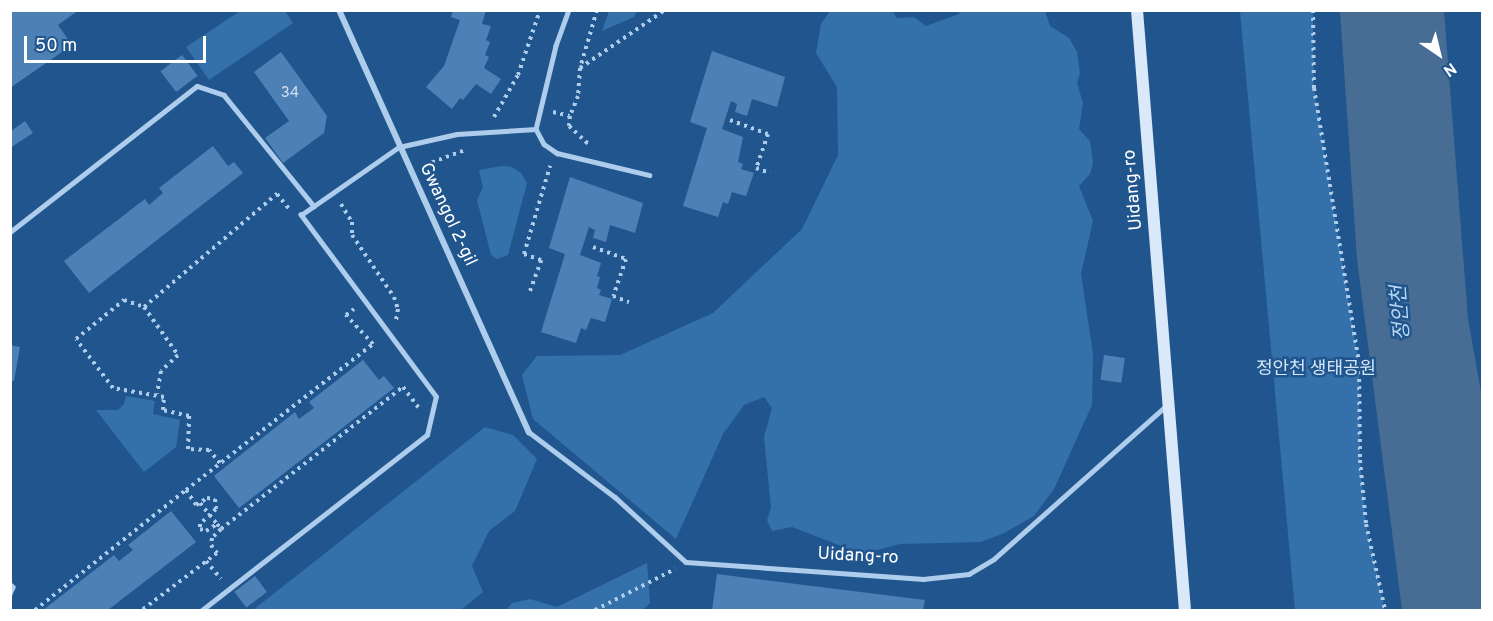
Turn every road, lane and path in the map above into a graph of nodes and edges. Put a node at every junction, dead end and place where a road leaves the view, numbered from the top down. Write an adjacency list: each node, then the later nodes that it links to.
1 (339, 10): 12 (street, Gwangol 2-gil)
2 (540, 10): 9 (path)
3 (569, 10): 11 (lane)
4 (597, 10): 8 (path)
5 (665, 10): 8 (path)
6 (1137, 10): 31 (main road, Uidang-ro)
7 (1312, 10): 50 (path)
8 (580, 68): 14 (path)
9 (487, 117)
10 (730, 120): 17 (path)
11 (536, 129): 12 (lane); 18 (lane)
12 (399, 147): 16 (street, Gwangol 2-gil); 19 (lane)
13 (474, 148): 16 (path)
14 (593, 148)
15 (541, 160): 24 (path)
16 (410, 171): 33 (street, Gwangol 2-gil)
17 (770, 172)
18 (649, 175)
19 (349, 182): 20 (lane); 28 (path)
20 (314, 206): 22 (lane); 28 (lane)
21 (291, 212): 26 (path)
22 (10, 232)
23 (593, 247): 25 (path)
24 (530, 291)
25 (629, 302)
26 (144, 307): 30 (path); 30 (path)
27 (355, 308): 29 (path)
28 (387, 332): 29 (path); 32 (lane)
29 (373, 344): 34 (path)
30 (157, 394): 34 (path)
31 (1168, 403): 41 (lane, Uidang-ro); 49 (main road, Uidang-ro)
32 (430, 423): 39 (path); 43 (lane)
33 (529, 432): 41 (lane)
34 (220, 463): 35 (path)
35 (186, 490): 36 (path); 45 (path)
36 (200, 503): 37 (path); 37 (path)
37 (210, 514): 38 (path); 38 (path)
38 (217, 524): 39 (path)
39 (221, 529): 40 (path)
40 (206, 561): 43 (path); 46 (path)
41 (686, 562): 48 (path)
42 (10, 584): 44 (lane)
43 (229, 590): 47 (lane)
44 (10, 594)
45 (35, 610)
46 (142, 610)
47 (202, 610)
48 (595, 610)
49 (1185, 610)
50 (1384, 610)

